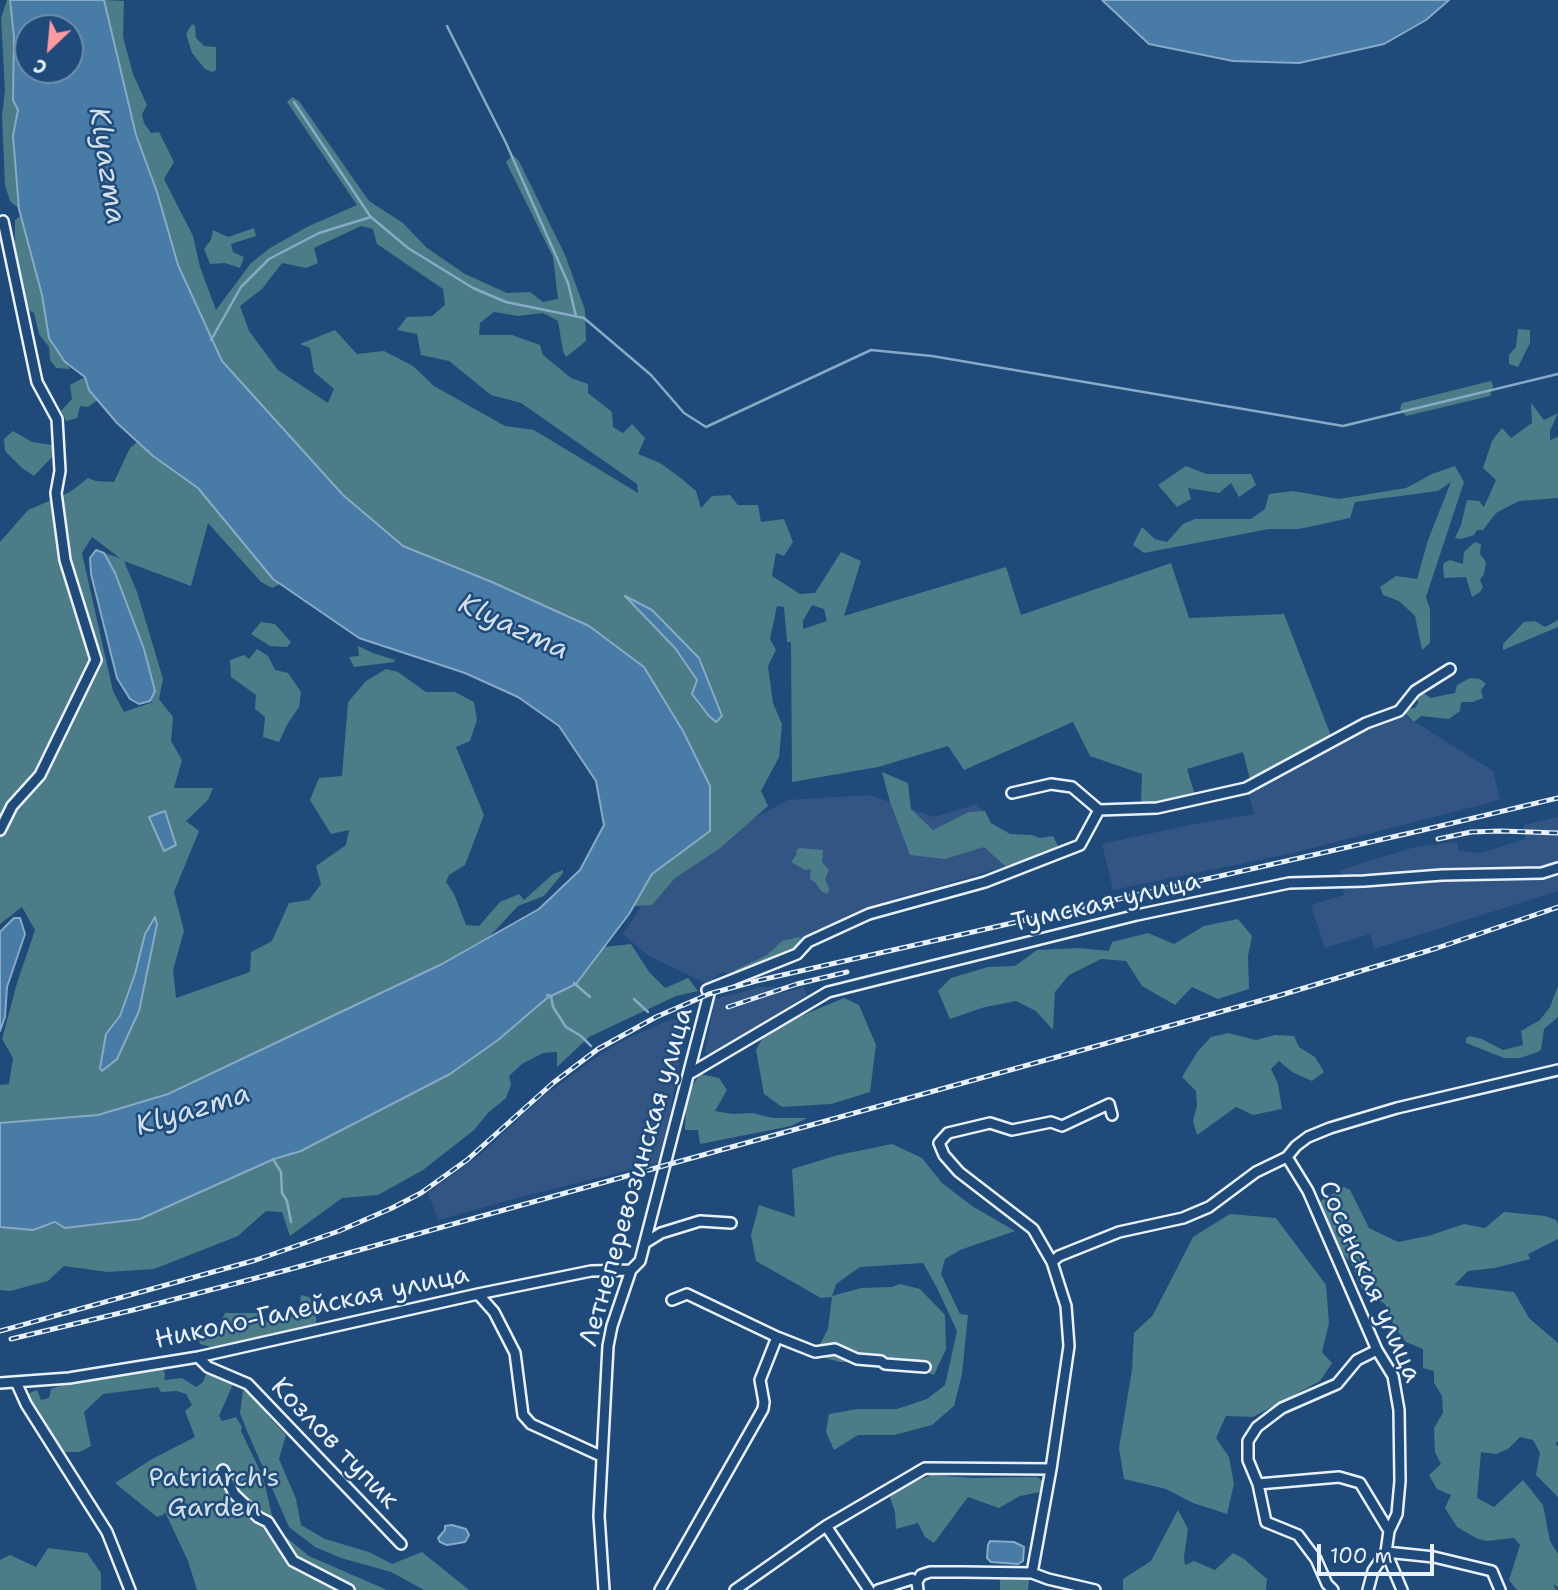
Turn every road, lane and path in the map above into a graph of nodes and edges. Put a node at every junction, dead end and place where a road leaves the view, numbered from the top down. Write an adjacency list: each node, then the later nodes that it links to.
1 (3, 221): 5 (street)
2 (1450, 669): 4 (street)
3 (1012, 793): 4 (street)
4 (1099, 810): 8 (street, Летнеперевозинская улица)
5 (0, 830)
6 (1558, 868): 8 (street, Тумская улица)
7 (1558, 1070): 10 (street)
8 (689, 1074): 12 (street, Летнеперевозинская улица)
9 (1112, 1115): 13 (street)
10 (1287, 1157): 13 (street); 18 (street, Сосенская улица)
11 (731, 1223): 12 (street)
12 (645, 1243): 14 (street, Летнеперевозинская улица)
13 (1052, 1262): 24 (street)
14 (631, 1270): 15 (street, Николо-Галейская улица); 23 (street, Летнеперевозинская улица)
15 (478, 1294): 19 (street, Николо-Галейская улица); 23 (street)
16 (672, 1300): 17 (street)
17 (777, 1337): 20 (street); 36 (street)
18 (1377, 1350): 26 (street); 28 (street, Сосенская улица)
19 (198, 1357): 22 (street, Николо-Галейская улица); 29 (street, Козлов тупик)
20 (925, 1367)
21 (0, 1383): 22 (street, Николо-Галейская улица)
22 (17, 1384): 33 (street)
23 (601, 1456): 35 (street, Летнеперевозинская улица)
24 (1051, 1469): 27 (street); 31 (street)
25 (223, 1470): 34 (street)
26 (1258, 1484): 28 (street); 41 (street)
27 (826, 1526): 37 (street); 38 (street)
28 (1389, 1531): 30 (street, Сосенская улица)
29 (401, 1544)
30 (1385, 1552): 42 (street, Сосенская улица); 43 (street); 44 (street)
31 (1032, 1573): 32 (street); 40 (street)
32 (918, 1586): 39 (street)
33 (130, 1590)
34 (349, 1590)
35 (604, 1590)
36 (660, 1590)
37 (735, 1590)
38 (869, 1590)
39 (878, 1590)
40 (1096, 1590)
41 (1333, 1590)
42 (1368, 1590)
43 (1402, 1590)
44 (1500, 1590)

